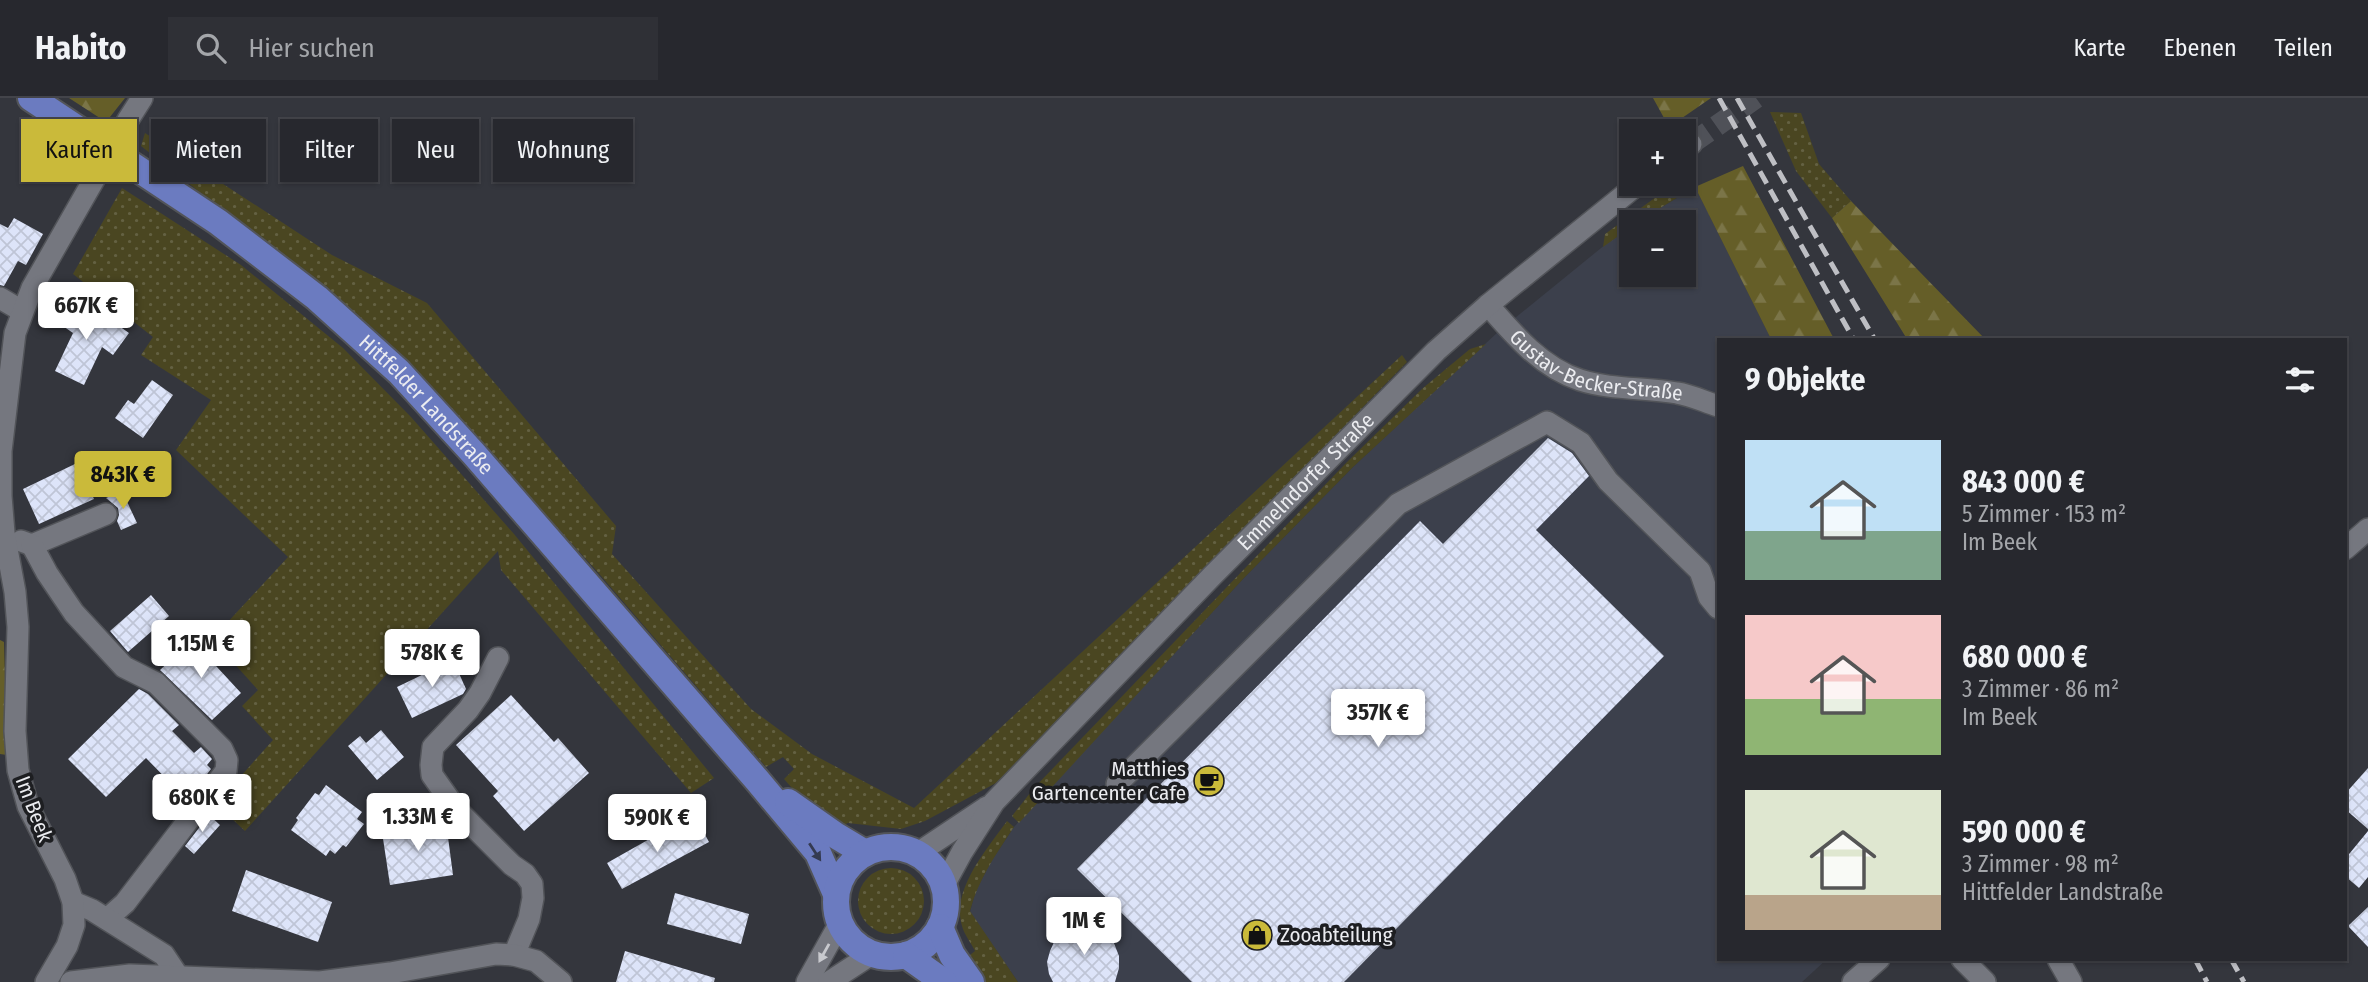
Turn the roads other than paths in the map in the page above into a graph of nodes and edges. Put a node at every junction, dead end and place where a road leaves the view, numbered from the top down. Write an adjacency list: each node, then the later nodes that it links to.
1 (31, 98): 3 (main road, Hittfelder Landstraße)
2 (142, 98): 4 (street, Im Beek)
3 (64, 119)
4 (129, 119)
5 (137, 167): 19 (main road, Hittfelder Landstraße)
6 (92, 182): 10 (street, Im Beek)
7 (1623, 196): 9 (street, Emmelndorfer Straße)
8 (0, 298): 10 (street)
9 (1488, 305): 11 (street, Gustav-Becker-Straße); 21 (street, Emmelndorfer Straße)
10 (22, 311): 14 (street, Im Beek)
11 (1717, 406)
12 (106, 514): 15 (street)
13 (2368, 529): 16 (street)
14 (4, 533): 15 (street); 26 (street, Im Beek)
15 (32, 545): 27 (street)
16 (2347, 547)
17 (1717, 607): 20 (street)
18 (498, 658): 32 (street)
19 (757, 780): 22 (main road, Hittfelder Landstraße); 25 (main road, Hittfelder Landstraße, one-way to 25)
20 (1117, 784)
21 (994, 802): 23 (street, Emmelndorfer Straße); 24 (street, Emmelndorfer Straße)
22 (865, 853): 23 (main road); 25 (main road)
23 (918, 853): 24 (main road)
24 (944, 885): 29 (main road)
25 (836, 894): 28 (main road, Hittfelder Landstraße)
26 (73, 902): 27 (street); 37 (street, Im Beek)
27 (107, 919): 36 (street)
28 (840, 923): 30 (main road); 40 (street, one-way to 40)
29 (940, 928): 31 (main road); 43 (main road)
30 (872, 954): 31 (main road); 41 (street)
31 (906, 955): 42 (main road)
32 (514, 956): 36 (street); 39 (street)
33 (1877, 961): 44 (street)
34 (1964, 961): 45 (street)
35 (2059, 961): 46 (street)
36 (178, 979): 38 (street)
37 (46, 982)
38 (71, 982)
39 (561, 982)
40 (807, 982)
41 (829, 982)
42 (944, 982)
43 (971, 982)
44 (1853, 982)
45 (1985, 982)
46 (2071, 982)

